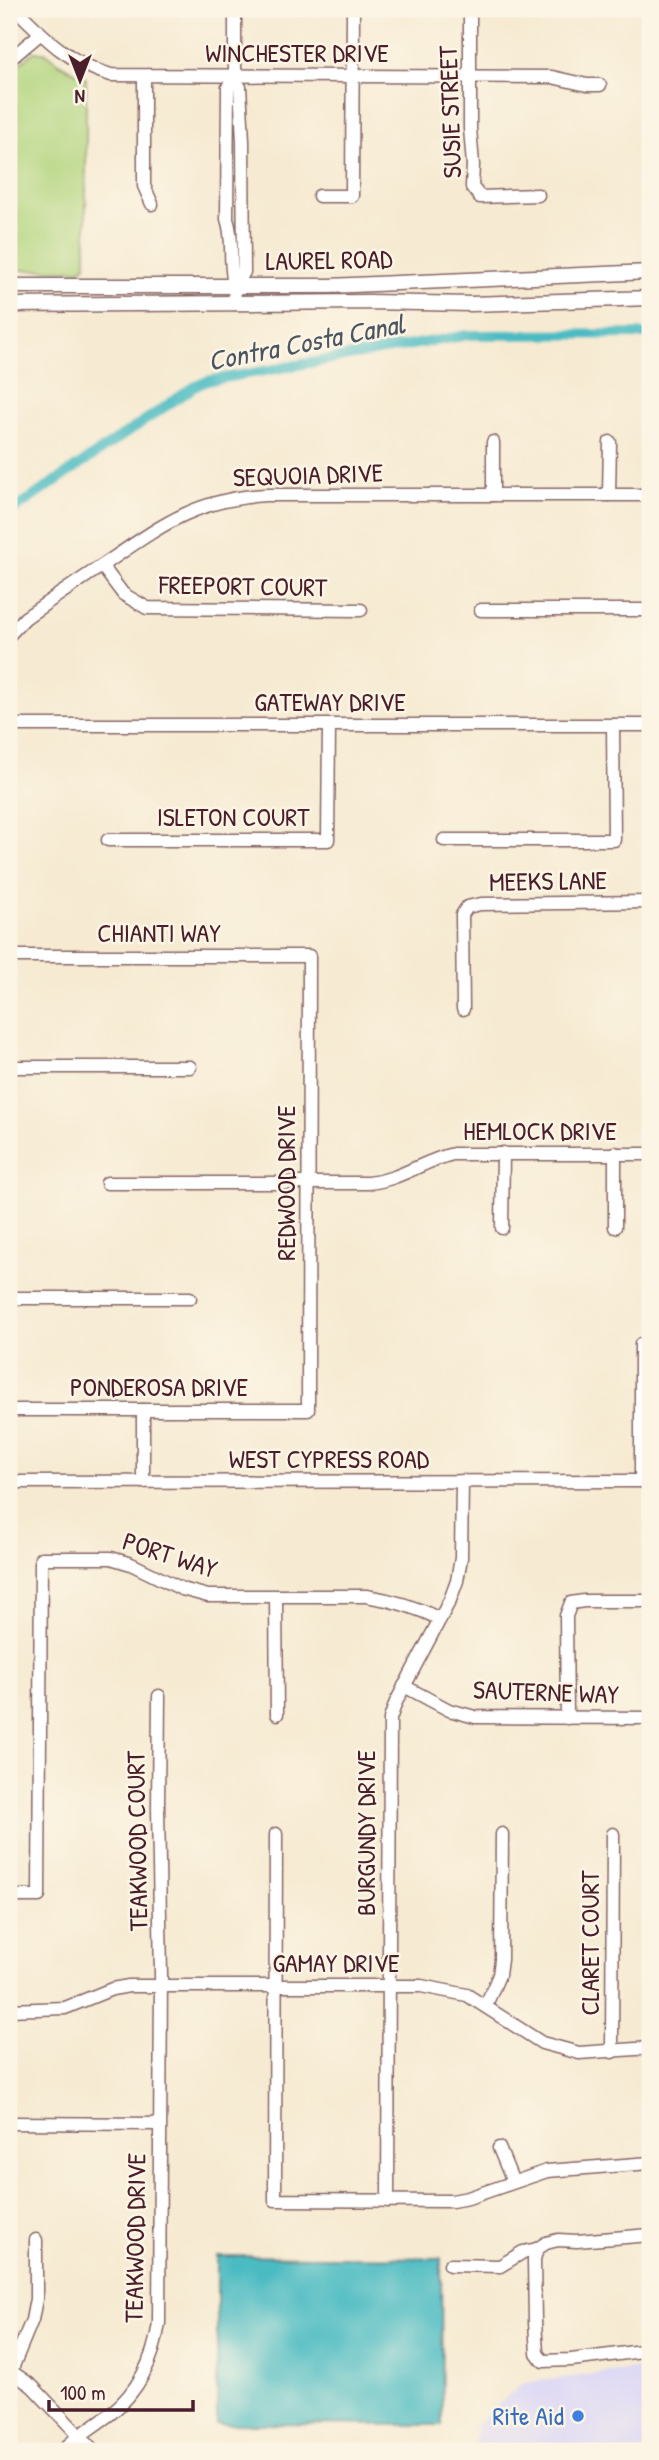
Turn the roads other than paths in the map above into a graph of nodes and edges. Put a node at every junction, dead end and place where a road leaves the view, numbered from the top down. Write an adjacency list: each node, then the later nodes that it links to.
1 (16, 9): 5 (street, WINCHESTER DRIVE)
2 (235, 9): 10 (street)
3 (353, 9): 8 (street)
4 (470, 9): 9 (street, SUSIE STREET)
5 (40, 34): 6 (street); 7 (street, WINCHESTER DRIVE)
6 (9, 60)
7 (144, 76): 10 (street, WINCHESTER DRIVE); 14 (street)
8 (352, 76): 9 (street, WINCHESTER DRIVE); 10 (street, WINCHESTER DRIVE); 13 (street)
9 (469, 76): 11 (street, WINCHESTER DRIVE); 12 (street, SUSIE STREET)
10 (235, 79): 16 (street)
11 (600, 85)
12 (538, 195)
13 (319, 196)
14 (152, 204)
15 (650, 272): 16 (main road, LAUREL ROAD)
16 (236, 285): 17 (main road, LAUREL ROAD); 19 (street)
17 (9, 286)
18 (650, 298): 19 (main road, LAUREL ROAD)
19 (235, 304): 20 (main road, LAUREL ROAD)
20 (9, 305)
21 (493, 442): 23 (street)
22 (610, 442): 24 (street)
23 (493, 495): 24 (street, SEQUOIA DRIVE); 26 (street, SEQUOIA DRIVE)
24 (609, 495): 25 (street, SEQUOIA DRIVE)
25 (650, 495)
26 (102, 566): 27 (street, FREEPORT COURT); 30 (street, SEQUOIA DRIVE)
27 (361, 610)
28 (650, 610): 29 (street)
29 (481, 611)
30 (9, 635)
31 (9, 725): 32 (street, GATEWAY DRIVE)
32 (328, 725): 33 (street, GATEWAY DRIVE); 35 (street, ISLETON COURT)
33 (614, 725): 34 (street, GATEWAY DRIVE); 36 (street)
34 (650, 725)
35 (108, 840)
36 (444, 840)
37 (650, 902): 40 (street, MEEKS LANE)
38 (9, 956): 39 (street, CHIANTI WAY)
39 (309, 956): 47 (street, REDWOOD DRIVE)
40 (463, 1009)
41 (9, 1067): 42 (street)
42 (190, 1067)
43 (503, 1153): 44 (street, HEMLOCK DRIVE); 47 (street, HEMLOCK DRIVE); 49 (street)
44 (615, 1153): 45 (street, HEMLOCK DRIVE); 48 (street)
45 (650, 1154)
46 (107, 1183): 47 (street, HEMLOCK DRIVE)
47 (309, 1183): 55 (street, REDWOOD DRIVE)
48 (615, 1227)
49 (502, 1228)
50 (9, 1298): 51 (street)
51 (190, 1298)
52 (650, 1344): 57 (street)
53 (9, 1410): 54 (street, PONDEROSA DRIVE)
54 (143, 1410): 55 (street, PONDEROSA DRIVE); 59 (street)
55 (308, 1410)
56 (462, 1481): 57 (street, WEST CYPRESS ROAD); 59 (street, WEST CYPRESS ROAD); 62 (street, BURGUNDY DRIVE)
57 (646, 1481)
58 (9, 1482): 59 (street, WEST CYPRESS ROAD)
59 (143, 1482)
60 (276, 1597): 62 (street, PORT WAY); 65 (street); 71 (street, PORT WAY)
61 (650, 1601): 66 (street)
62 (439, 1619): 63 (street, BURGUNDY DRIVE)
63 (404, 1686): 66 (street, SAUTERNE WAY); 74 (street, BURGUNDY DRIVE)
64 (159, 1696): 72 (street, TEAKWOOD COURT)
65 (276, 1714)
66 (567, 1718): 67 (street, SAUTERNE WAY)
67 (650, 1718)
68 (502, 1834): 75 (street)
69 (276, 1835): 73 (street)
70 (613, 1835): 78 (street, CLARET COURT)
71 (9, 1896)
72 (161, 1985): 73 (street, GAMAY DRIVE); 76 (street, GAMAY DRIVE); 80 (street, TEAKWOOD DRIVE)
73 (276, 1985): 74 (street, GAMAY DRIVE); 84 (street)
74 (389, 1985): 75 (street, GAMAY DRIVE); 84 (street, BURGUNDY DRIVE)
75 (486, 2006): 78 (street, GAMAY DRIVE)
76 (9, 2010)
77 (650, 2048): 78 (street, GAMAY DRIVE)
78 (612, 2052)
79 (9, 2123): 80 (street)
80 (159, 2124): 91 (street, TEAKWOOD DRIVE)
81 (499, 2148): 83 (street)
82 (650, 2163): 83 (street)
83 (513, 2182): 84 (street)
84 (388, 2201)
85 (650, 2235): 87 (street)
86 (36, 2240): 90 (street)
87 (537, 2249): 88 (street); 89 (street)
88 (450, 2265)
89 (650, 2350)
90 (10, 2371): 91 (street)
91 (79, 2436): 92 (street, TEAKWOOD DRIVE); 93 (street)
92 (62, 2451)
93 (94, 2451)

